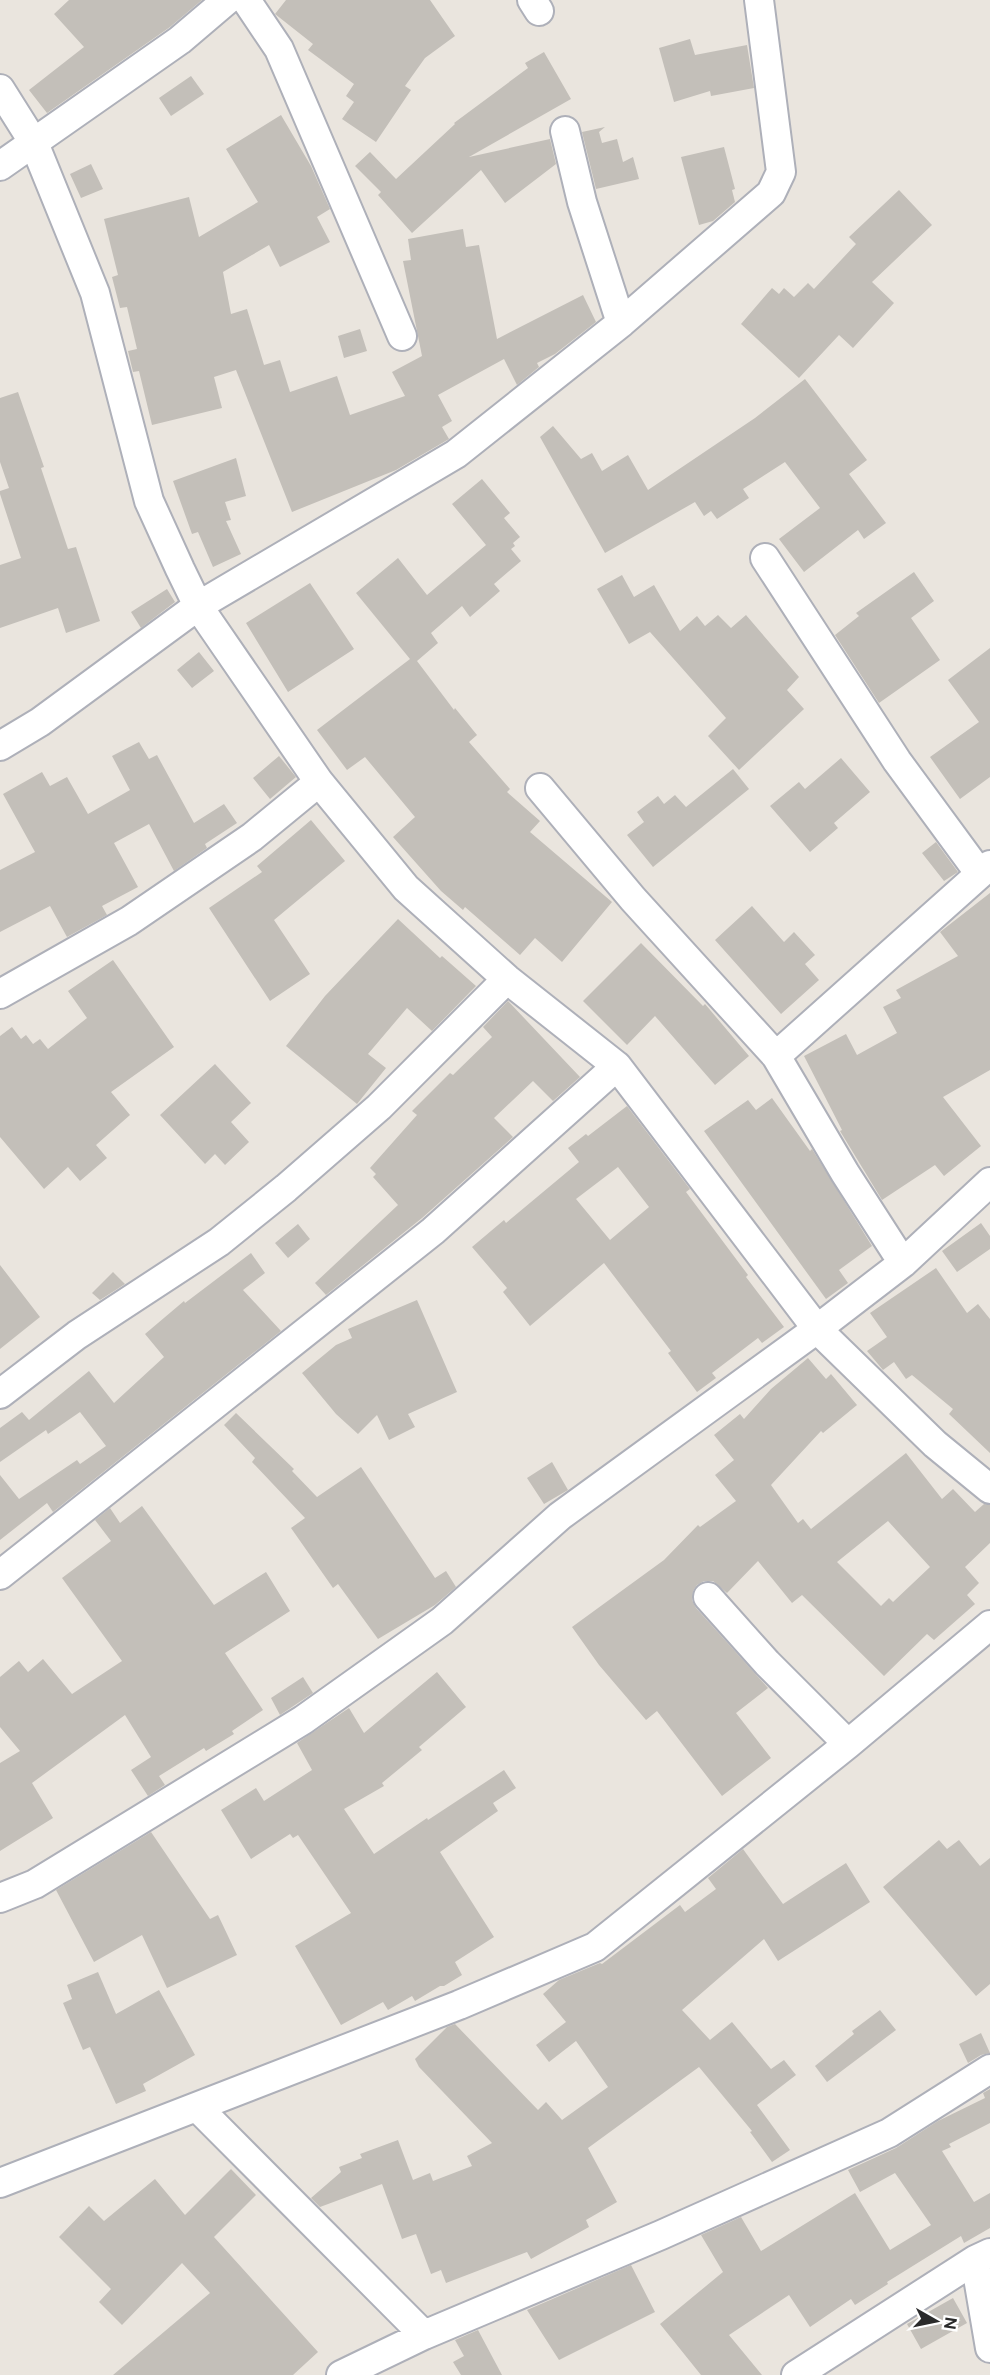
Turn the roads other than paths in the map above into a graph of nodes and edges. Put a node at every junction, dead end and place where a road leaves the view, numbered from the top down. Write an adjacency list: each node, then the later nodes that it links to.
1 (227, 0): 6 (street)
2 (246, 0): 9 (street)
3 (759, 0): 8 (street)
4 (0, 89): 6 (street)
5 (565, 131): 8 (street)
6 (34, 143): 7 (street); 11 (street)
7 (0, 166)
8 (621, 323): 11 (street)
9 (402, 336)
10 (765, 558): 15 (street)
11 (198, 606): 12 (street); 13 (street)
12 (0, 746)
13 (319, 782): 16 (street); 17 (street)
14 (540, 788): 18 (street)
15 (985, 869): 18 (street)
16 (507, 979): 19 (street); 23 (street)
17 (0, 994)
18 (776, 1056): 21 (street)
19 (617, 1066): 22 (street); 25 (street)
20 (990, 1182): 21 (street)
21 (903, 1263): 22 (street)
22 (817, 1329): 24 (street); 29 (street)
23 (0, 1395)
24 (990, 1489)
25 (0, 1575)
26 (708, 1597): 28 (street)
27 (990, 1625): 28 (street)
28 (848, 1744): 31 (street)
29 (0, 1898)
30 (990, 2069): 34 (street)
31 (197, 2107): 32 (street); 34 (street)
32 (0, 2183)
33 (983, 2257): 35 (street); 37 (street)
34 (424, 2335): 36 (street)
35 (990, 2348)
36 (341, 2375)
37 (796, 2375)

